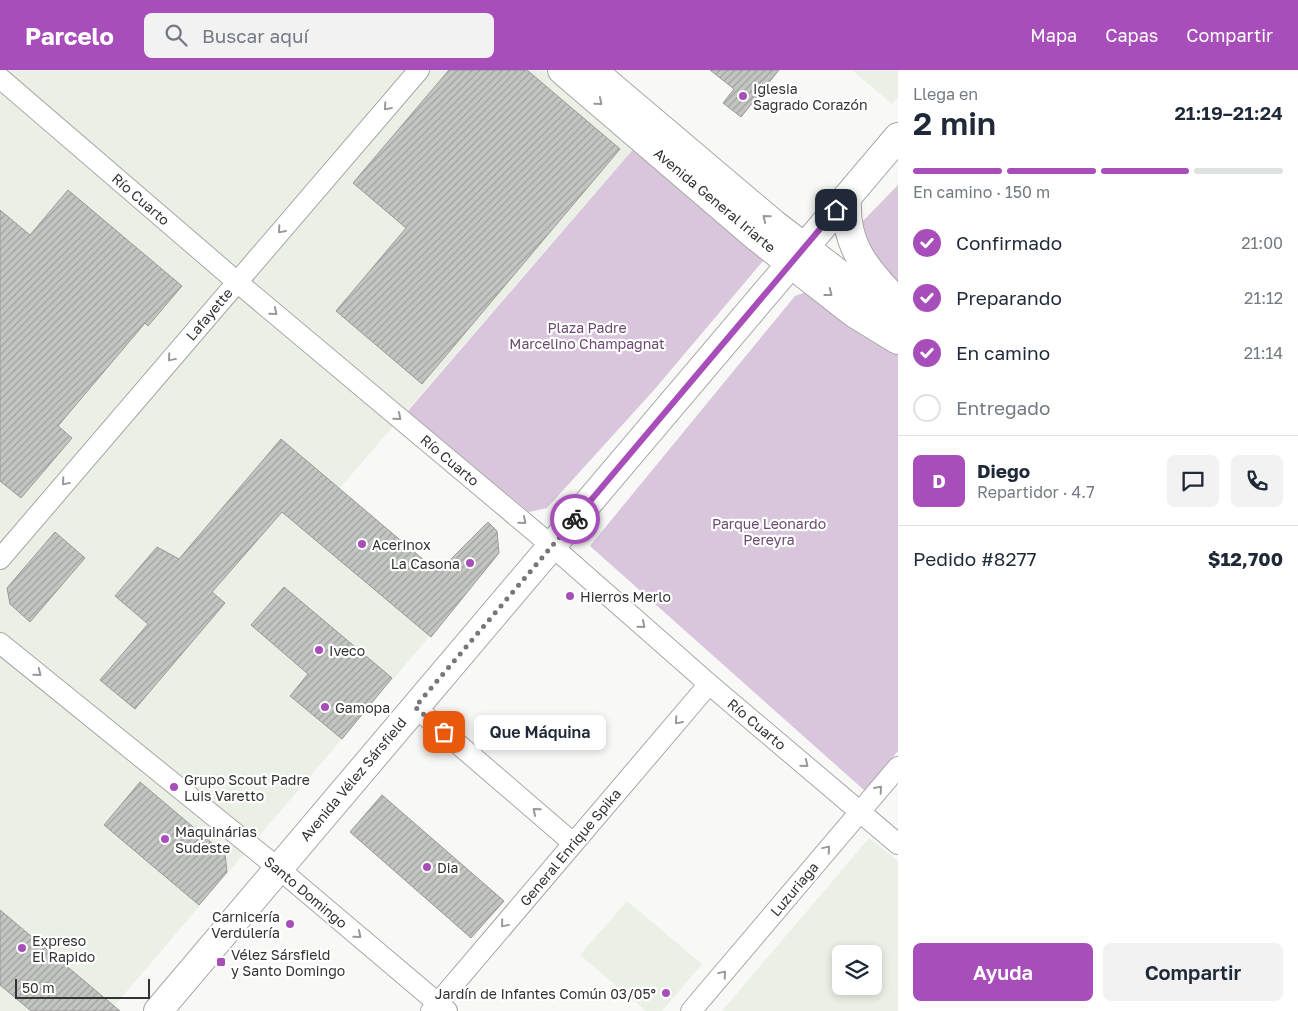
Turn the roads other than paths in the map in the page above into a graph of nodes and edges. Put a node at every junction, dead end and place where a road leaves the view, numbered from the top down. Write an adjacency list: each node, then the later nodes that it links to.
1 (419, 70): 8 (street, Lafayette, one-way to 8)
2 (562, 70): 7 (main road, Avenida General Iriarte, one-way to 7)
3 (592, 70): 7 (main road, Avenida General Iriarte, one-way to 3)
4 (0, 78): 8 (street, Río Cuarto)
5 (898, 137): 6 (main road, Avenida Vélez Sársfield)
6 (847, 197): 7 (main road, Avenida Vélez Sársfield); 9 (main road)
7 (798, 256): 10 (main road, Avenida General Iriarte); 11 (main road, Avenida General Iriarte, one-way to 11); 12 (main road, Avenida Vélez Sársfield)
8 (236, 281): 12 (street, Río Cuarto, one-way to 12); 13 (street, Lafayette, one-way to 13)
9 (898, 303)
10 (898, 320)
11 (898, 340)
12 (552, 546): 15 (street, Río Cuarto, one-way to 15); 16 (main road, Avenida Vélez Sársfield)
13 (0, 559)
14 (0, 643): 21 (street, Santo Domingo, one-way to 21)
15 (709, 684): 18 (street, Río Cuarto, one-way to 18); 19 (street, General Enrique Spika, one-way to 19)
16 (415, 707): 19 (street, one-way to 16); 21 (main road, Avenida Vélez Sársfield)
17 (898, 767): 18 (street, Luzuriaga, one-way to 17)
18 (860, 811): 20 (street, Río Cuarto); 24 (street, Luzuriaga, one-way to 18)
19 (573, 843): 22 (street, General Enrique Spika, one-way to 22)
20 (898, 844)
21 (278, 868): 22 (street, Santo Domingo, one-way to 22); 23 (main road, Avenida Vélez Sársfield)
22 (438, 1008)
23 (158, 1011)
24 (692, 1011)

